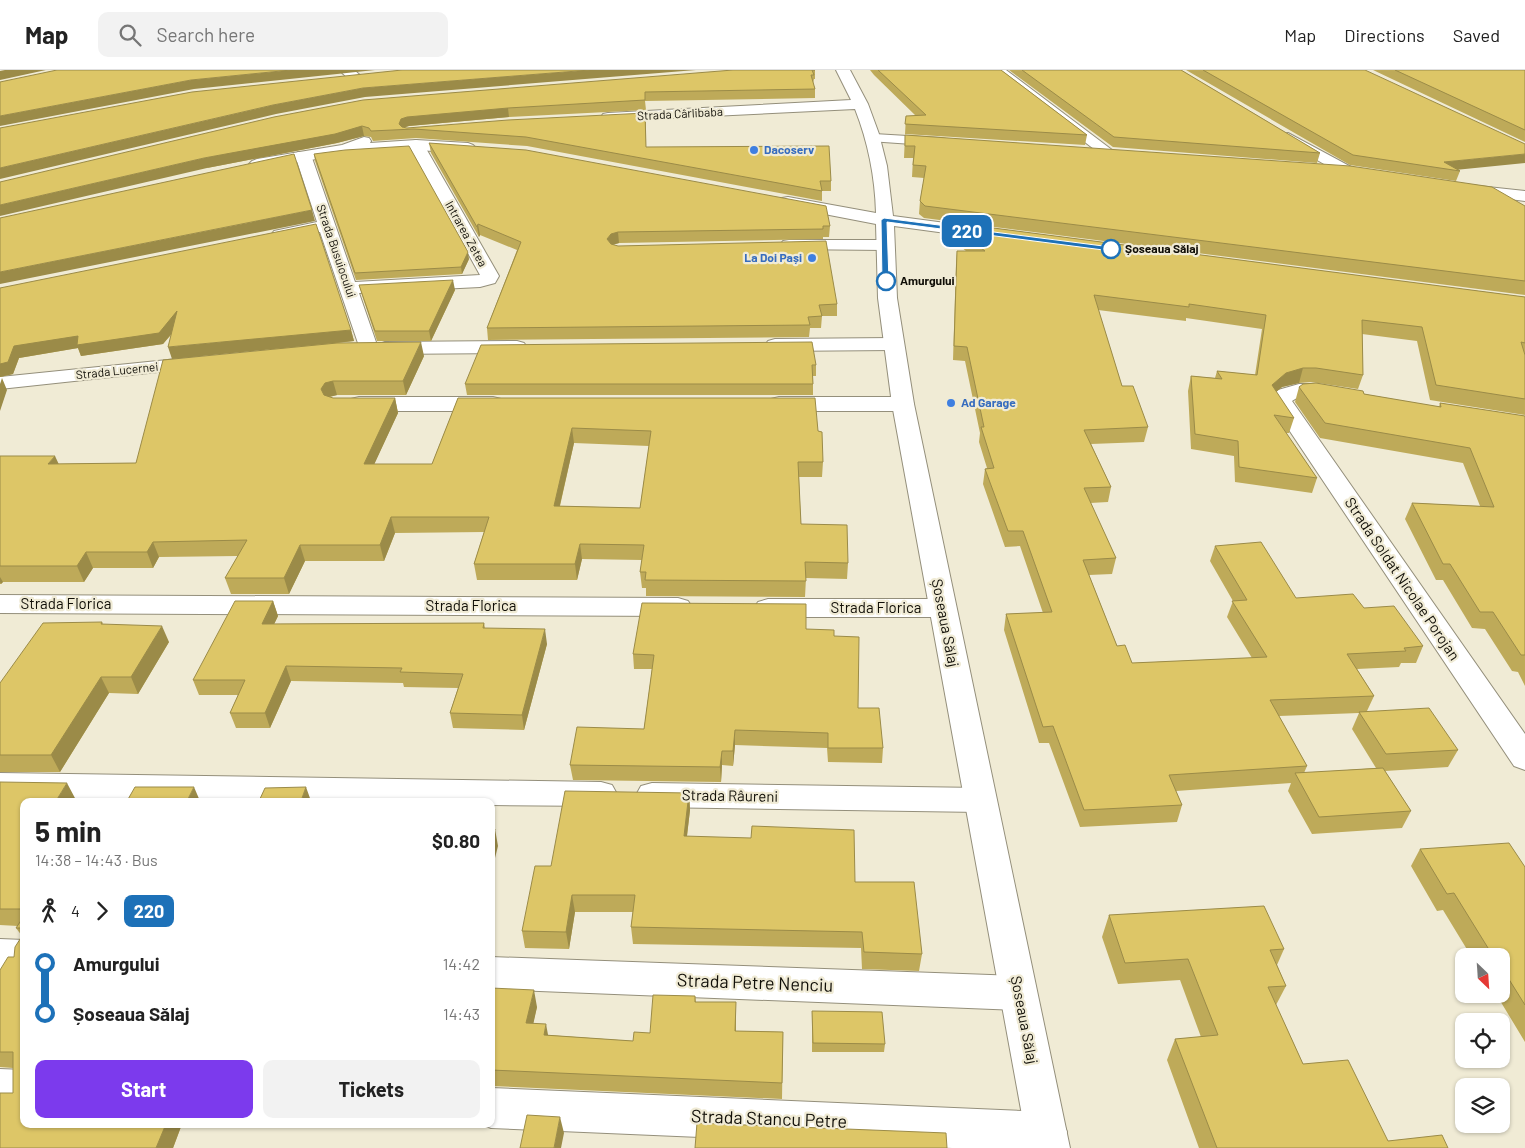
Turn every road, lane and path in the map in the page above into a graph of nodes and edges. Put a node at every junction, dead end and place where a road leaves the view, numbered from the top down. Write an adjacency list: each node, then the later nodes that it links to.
1 (843, 70): 3 (street, Șoseaua Sălaj)
2 (998, 70): 11 (street)
3 (861, 104): 4 (street, Strada Cârlibaba); 7 (street, Șoseaua Sălaj)
4 (598, 118)
5 (1275, 129): 16 (street)
6 (416, 138): 9 (street); 13 (street); 26 (street, Intrarea Zetea)
7 (874, 138): 8 (street); 22 (street, Șoseaua Sălaj)
8 (954, 143)
9 (481, 149)
10 (1080, 151): 11 (street)
11 (1108, 153): 12 (street)
12 (1128, 154)
13 (303, 155): 15 (street); 21 (street, Strada Busuiocului)
14 (1311, 168): 16 (street)
15 (238, 169)
16 (1347, 171): 17 (street)
17 (1367, 174)
18 (1454, 188): 19 (street)
19 (1525, 196)
20 (777, 200): 22 (street)
21 (327, 225): 24 (street); 26 (street, Strada Busuiocului)
22 (884, 232): 23 (street); 25 (street); 27 (street, Șoseaua Sălaj)
23 (1004, 236)
24 (266, 238)
25 (774, 246)
26 (348, 288): 29 (street, Strada Busuiocului)
27 (893, 344): 28 (street); 36 (street, Șoseaua Sălaj)
28 (759, 345)
29 (535, 347)
30 (217, 361): 31 (street, Strada Lucernei)
31 (0, 383)
32 (1359, 398): 41 (street, Strada Soldat Nicolae Porojan)
33 (337, 404): 34 (street)
34 (516, 404)
35 (754, 404): 36 (street)
36 (904, 404): 40 (street, Șoseaua Sălaj)
37 (0, 604): 38 (street, Strada Florica)
38 (706, 607)
39 (746, 608): 40 (street, Strada Florica)
40 (942, 608): 43 (street, Șoseaua Sălaj)
41 (1525, 758)
42 (0, 785): 43 (street, Strada Râureni)
43 (980, 800): 47 (street, Șoseaua Sălaj)
44 (0, 955): 45 (street)
45 (20, 956)
46 (495, 973): 47 (street, Strada Petre Nenciu)
47 (1018, 994): 51 (street, Șoseaua Sălaj)
48 (0, 1088): 49 (street)
49 (20, 1088)
50 (495, 1108): 51 (street, Strada Stancu Petre)
51 (1047, 1140)

